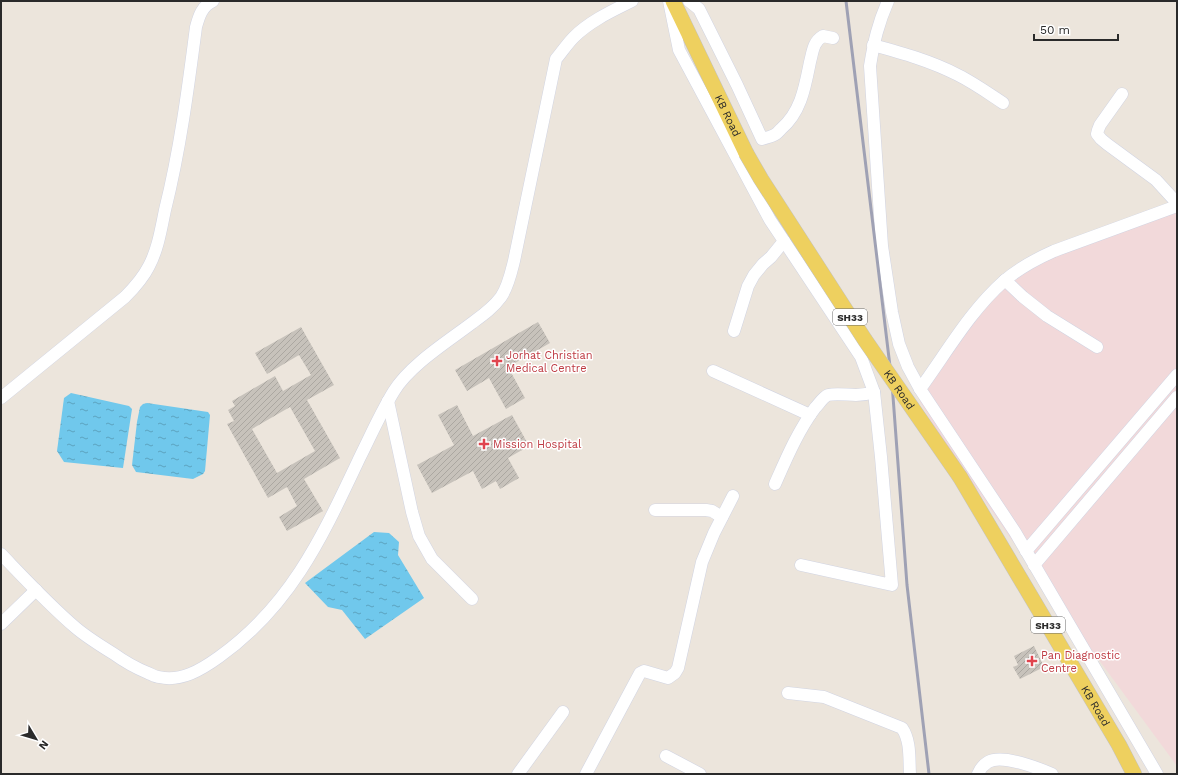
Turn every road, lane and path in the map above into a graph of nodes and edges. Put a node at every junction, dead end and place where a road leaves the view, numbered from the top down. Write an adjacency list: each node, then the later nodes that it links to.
1 (632, 1): 20 (street)
2 (888, 1): 6 (street)
3 (208, 2): 19 (street)
4 (677, 4): 5 (street); 10 (street); 44 (main road, KB Road / SH33, bridge)
5 (833, 38)
6 (873, 45): 8 (street); 16 (street)
7 (1122, 94): 9 (street)
8 (1003, 103)
9 (1177, 205): 11 (street)
10 (784, 241): 12 (street); 17 (street)
11 (1005, 280): 13 (street); 16 (street)
12 (734, 331)
13 (1097, 347)
14 (713, 371): 21 (street)
15 (1177, 375): 26 (street)
16 (920, 389): 28 (street)
17 (874, 392): 21 (street); 30 (street)
18 (1177, 397): 27 (street)
19 (1, 398)
20 (388, 401): 32 (street); 33 (street)
21 (810, 415): 22 (street)
22 (775, 484)
23 (733, 496): 25 (street)
24 (655, 510): 25 (street)
25 (722, 517): 39 (street)
26 (1054, 518): 27 (street); 28 (street)
27 (1066, 527): 31 (street)
28 (1026, 551): 31 (street)
29 (1, 554): 32 (street)
30 (801, 565)
31 (1034, 565): 45 (street)
32 (36, 590): 34 (street)
33 (472, 599)
34 (1, 624)
35 (788, 693): 41 (street)
36 (563, 712): 38 (street)
37 (666, 756): 40 (street)
38 (518, 774)
39 (586, 774)
40 (700, 774)
41 (910, 774)
42 (978, 774): 43 (street)
43 (1052, 774)
44 (1134, 774)
45 (1157, 774)

